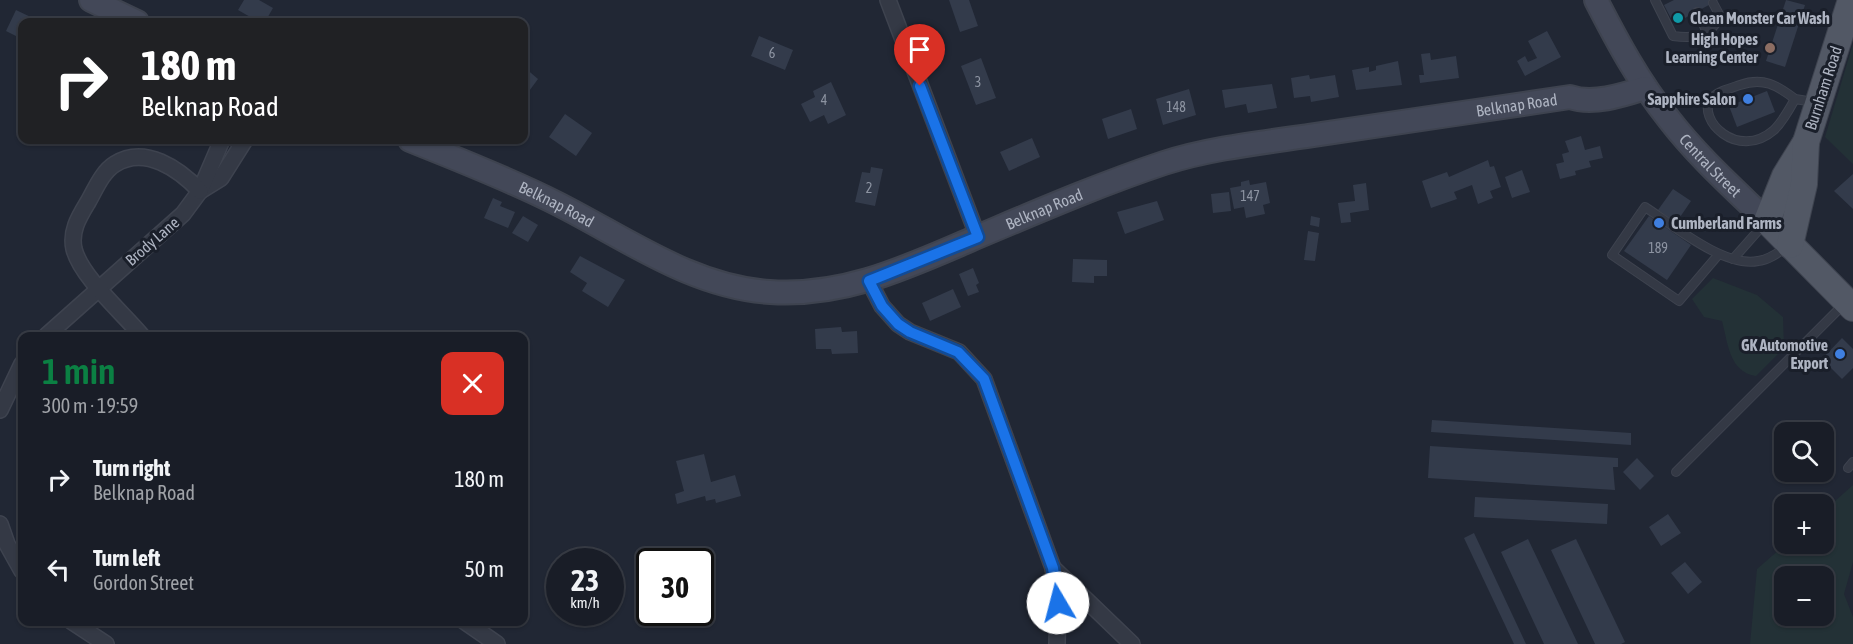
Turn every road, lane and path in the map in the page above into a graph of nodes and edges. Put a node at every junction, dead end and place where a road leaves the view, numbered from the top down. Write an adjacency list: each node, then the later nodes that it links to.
1 (91, 0): 8 (street)
2 (888, 0): 18 (street)
3 (1596, 0): 10 (street, Central Street)
4 (1655, 0): 9 (lane)
5 (1851, 0): 11 (main road, Burnham Road)
6 (1713, 3): 9 (lane)
7 (1697, 12): 9 (lane)
8 (129, 18)
9 (1708, 34)
10 (1645, 88): 17 (street, Central Street); 18 (street, Belknap Road)
11 (1807, 101): 11 (lane); 12 (main road, Burnham Road)
12 (1806, 142): 17 (main road, Burnham Road); 19 (main road, Burnham Road)
13 (220, 144): 16 (street, Brody Lane)
14 (242, 144): 16 (street, Brody Lane)
15 (420, 144): 22 (street, Belknap Road)
16 (200, 191): 23 (street, Brody Lane); 23 (street)
17 (1767, 221): 19 (main road, Central Street); 21 (lane)
18 (978, 237): 22 (street, Belknap Road)
19 (1790, 245): 21 (lane); 24 (main road, Central Street)
20 (1719, 254): 20 (lane); 21 (lane)
21 (1733, 259)
22 (869, 281): 32 (street)
23 (100, 288): 25 (street, Brody Lane); 26 (street)
24 (1850, 305): 29 (lane)
25 (50, 332)
26 (138, 332)
27 (18, 372): 28 (street)
28 (0, 410)
29 (1676, 472)
30 (0, 524): 31 (street)
31 (18, 564)
32 (1053, 568): 38 (street); 39 (street)
33 (74, 626): 35 (street)
34 (471, 626): 37 (street)
35 (86, 639): 36 (street)
36 (106, 644)
37 (497, 644)
38 (1057, 644)
39 (1132, 644)

